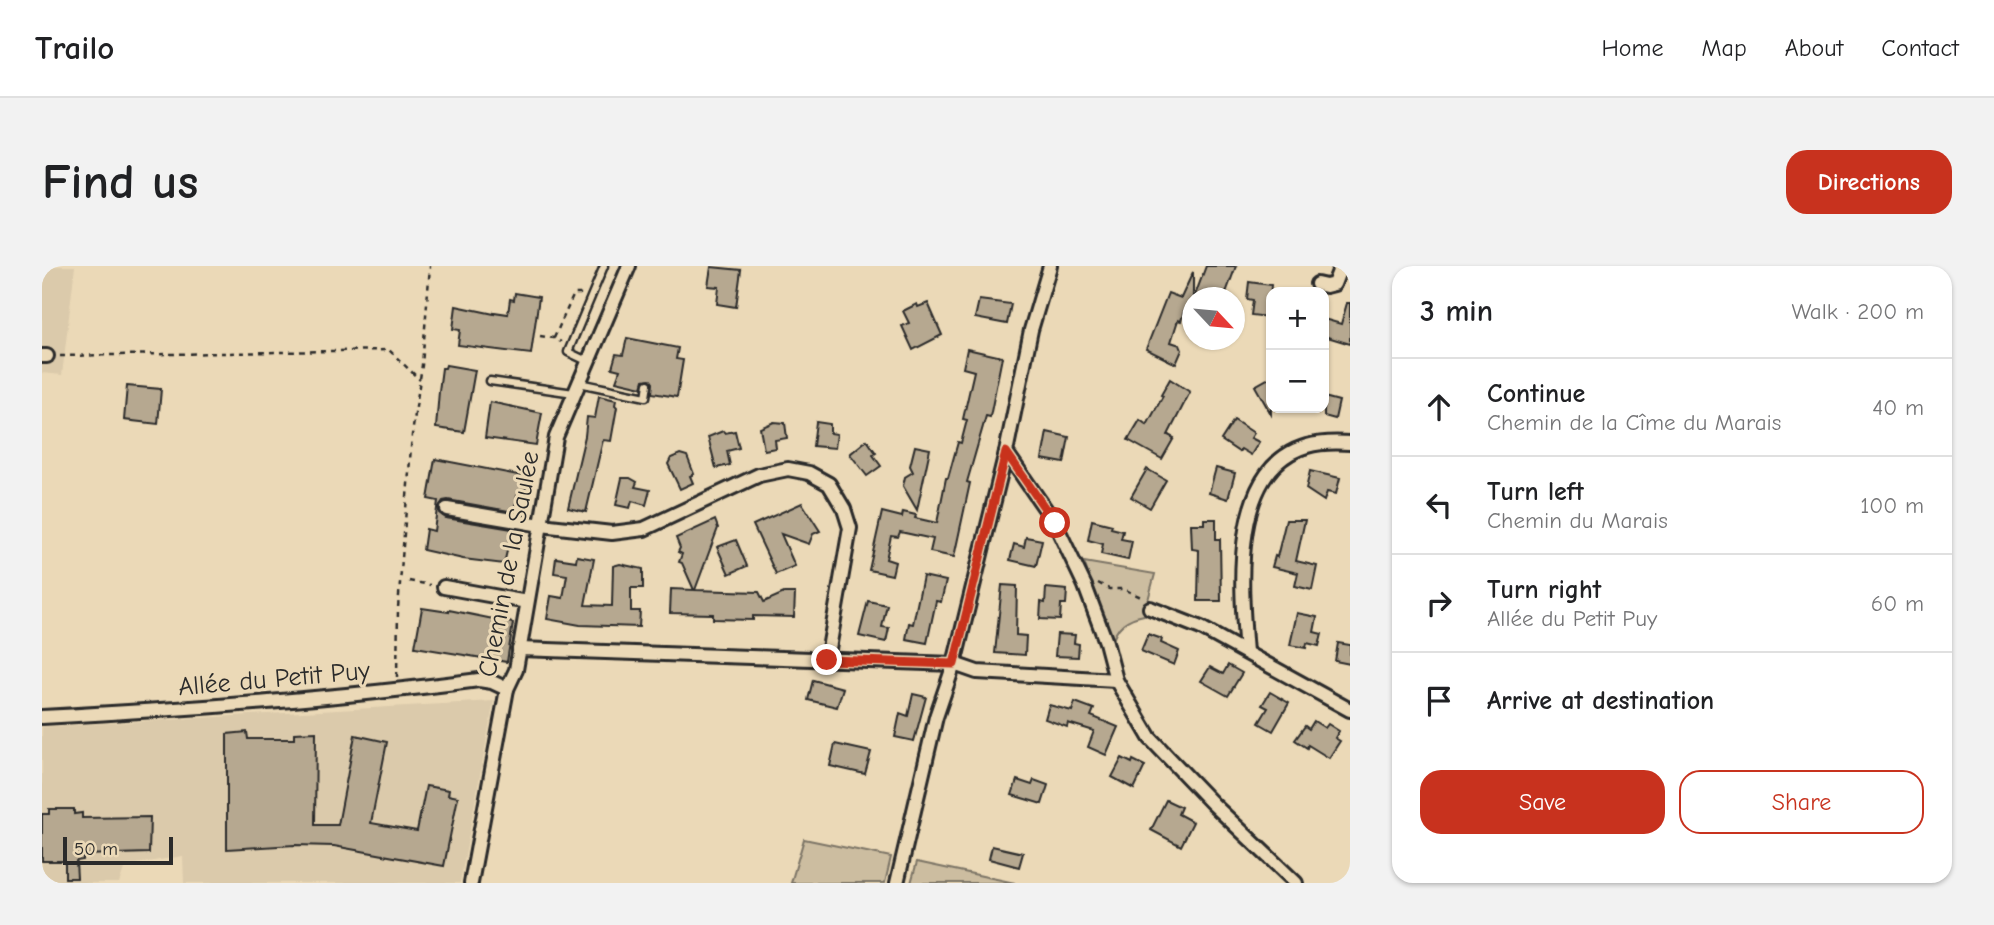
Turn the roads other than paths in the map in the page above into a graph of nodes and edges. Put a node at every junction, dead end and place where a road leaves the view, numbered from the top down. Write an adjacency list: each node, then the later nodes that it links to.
1 (604, 266): 6 (lane)
2 (629, 266): 6 (street, Chemin de la Saulée)
3 (1050, 266): 11 (street)
4 (1341, 266): 5 (street)
5 (1317, 284)
6 (587, 361): 9 (street, Chemin de la Saulée)
7 (490, 381): 9 (lane)
8 (648, 384): 9 (lane)
9 (577, 388): 13 (street, Chemin de la Saulée)
10 (1350, 443): 18 (street)
11 (1006, 452): 20 (street); 21 (street)
12 (447, 509): 13 (street)
13 (541, 525): 15 (street, Chemin de la Saulée); 19 (street)
14 (444, 587): 15 (street)
15 (527, 602): 17 (street, Chemin de la Saulée)
16 (1150, 608): 18 (street)
17 (519, 649): 19 (street); 22 (street, Chemin de la Saulée)
18 (1245, 652): 23 (street)
19 (827, 660): 20 (street)
20 (954, 664): 21 (street); 26 (street)
21 (1116, 680): 27 (street)
22 (508, 689): 24 (street, Allée du Petit Puy); 25 (street, Chemin de la Saulée)
23 (1350, 710)
24 (42, 717)
25 (471, 883)
26 (897, 883)
27 (1296, 883)

